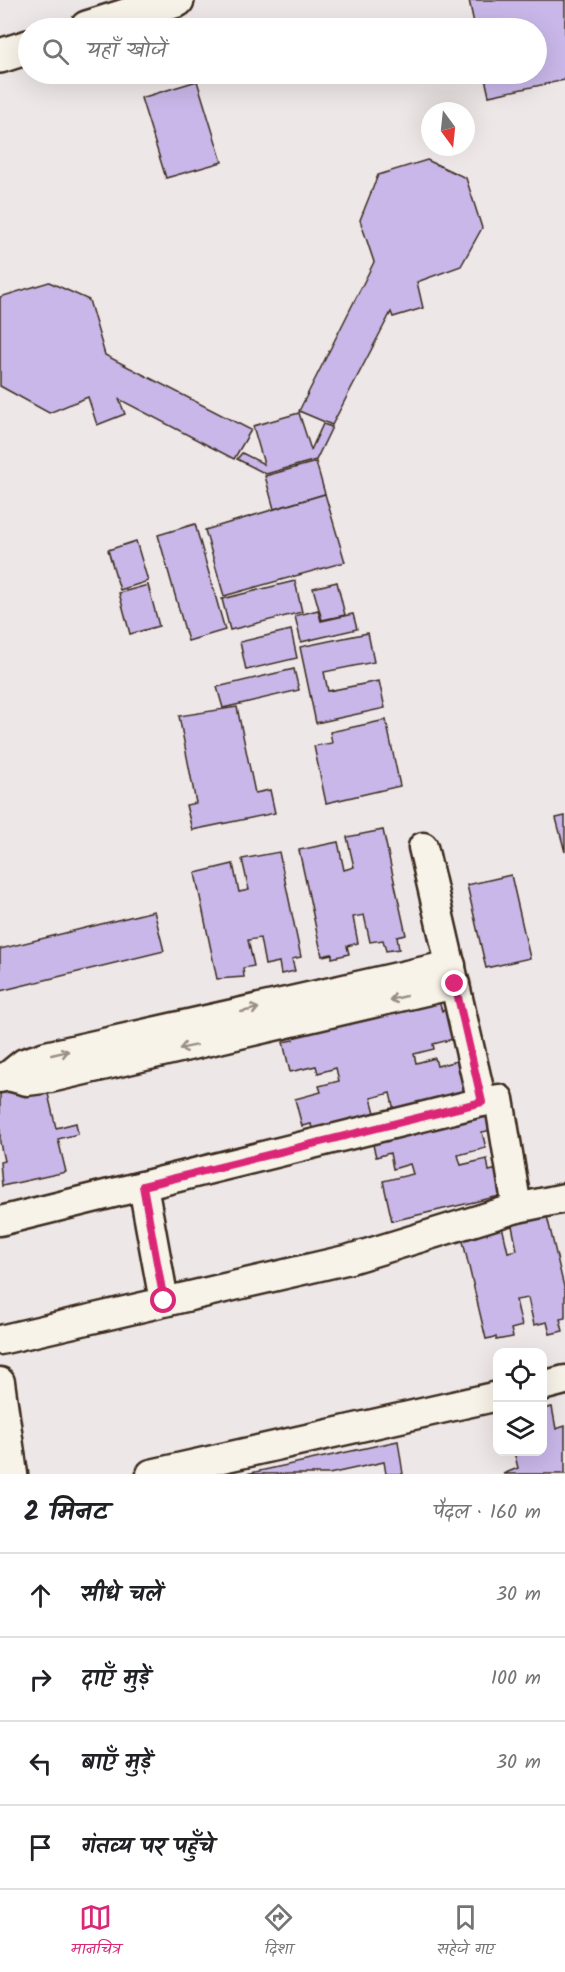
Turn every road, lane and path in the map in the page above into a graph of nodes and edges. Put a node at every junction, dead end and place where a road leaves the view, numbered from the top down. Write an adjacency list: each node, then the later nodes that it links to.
1 (177, 0): 2 (street)
2 (119, 18)
3 (18, 50): 4 (street)
4 (0, 56)
5 (423, 847): 6 (street)
6 (453, 975): 7 (street); 8 (street)
7 (4, 1077)
8 (482, 1102): 9 (street); 11 (street)
9 (143, 1186): 12 (street); 13 (street)
10 (565, 1198): 11 (street)
11 (517, 1208): 13 (street)
12 (0, 1221)
13 (164, 1301): 14 (street)
14 (0, 1340)
15 (565, 1380): 17 (street)
16 (0, 1382): 19 (street)
17 (547, 1385)
18 (493, 1397): 20 (street)
19 (12, 1474)
20 (151, 1474)

